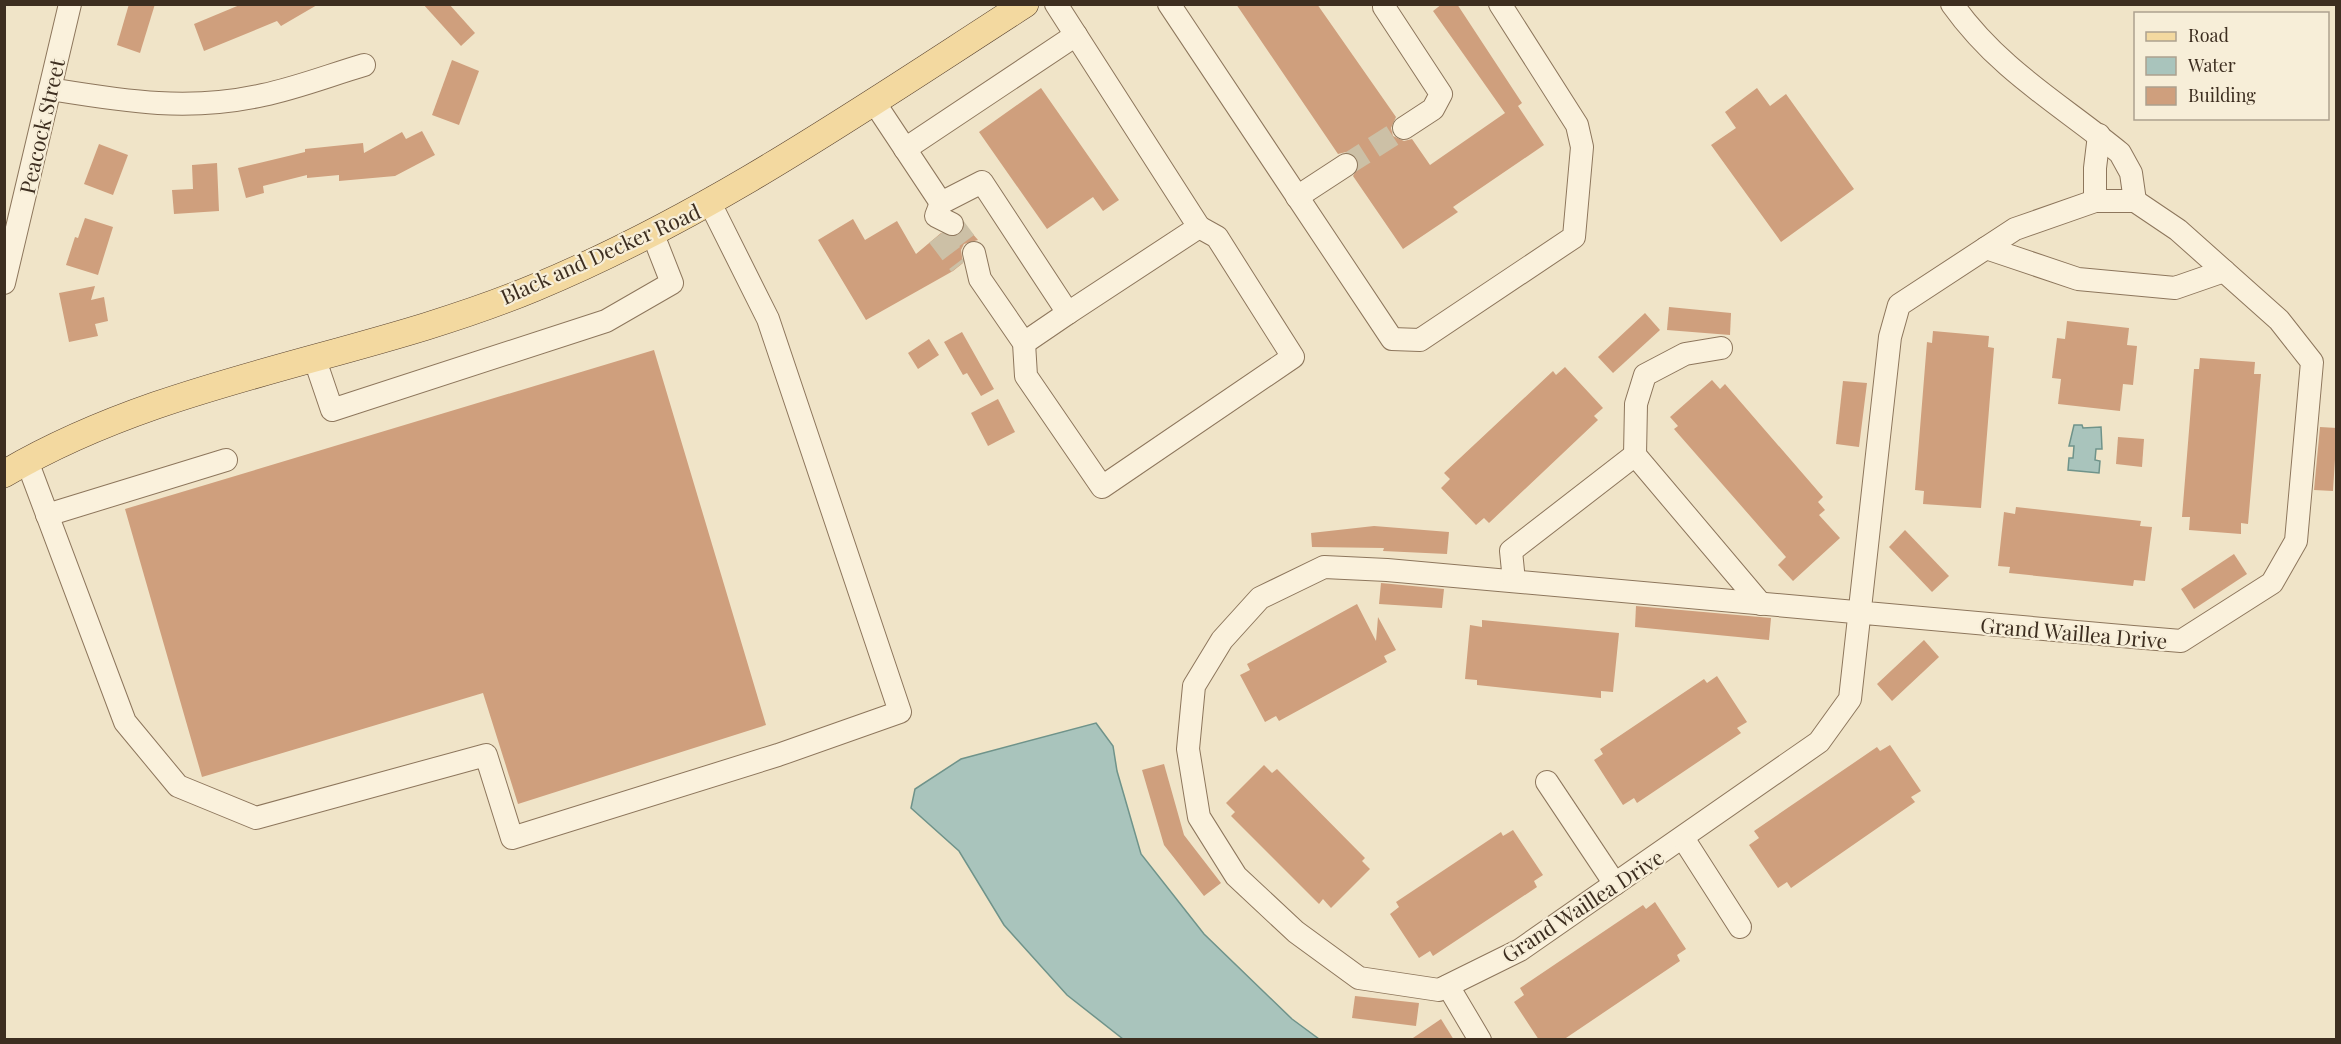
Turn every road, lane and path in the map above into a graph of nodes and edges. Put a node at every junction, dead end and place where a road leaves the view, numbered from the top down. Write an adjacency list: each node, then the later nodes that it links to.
1 (70, 4): 10 (street, Peacock Street)
2 (1025, 4): 11 (main road, Black and Decker Road)
3 (1056, 4): 8 (street)
4 (1169, 4): 18 (street)
5 (1500, 4): 18 (street)
6 (1952, 4): 13 (street)
7 (1383, 5): 12 (street)
8 (1076, 35): 14 (street); 22 (street)
9 (364, 65): 10 (street)
10 (50, 88): 27 (street, Peacock Street)
11 (874, 102): 14 (street); 21 (main road, Black and Decker Road)
12 (1404, 128)
13 (2099, 135): 16 (street); 17 (street)
14 (905, 148): 28 (street)
15 (1346, 165): 18 (street)
16 (2095, 168): 17 (street); 19 (street)
17 (2131, 173): 20 (street)
18 (1297, 197)
19 (2095, 201): 20 (street, Grand Waillea Drive); 24 (street, Grand Waillea Drive)
20 (2135, 201): 26 (street, Grand Waillea Drive)
21 (710, 203): 23 (main road, Black and Decker Road); 35 (street)
22 (1199, 227): 28 (street); 29 (street)
23 (652, 232): 31 (main road, Black and Decker Road); 31 (street)
24 (1986, 248): 26 (street); 38 (street, Grand Waillea Drive)
25 (967, 259): 29 (street)
26 (2224, 271): 38 (street, Grand Waillea Drive)
27 (4, 283)
28 (1068, 313): 29 (street)
29 (1024, 343)
30 (1721, 348): 32 (street)
31 (314, 357): 34 (main road, Black and Decker Road)
32 (1635, 455): 36 (street); 37 (street)
33 (226, 460): 35 (street)
34 (16, 467): 35 (street)
35 (47, 514)
36 (1514, 581): 37 (street, Grand Waillea Drive); 43 (street, Grand Waillea Drive)
37 (1761, 604): 38 (street, Grand Waillea Drive)
38 (1860, 612): 40 (street, Grand Waillea Drive)
39 (1547, 782): 41 (street)
40 (1683, 838): 41 (street, Grand Waillea Drive); 42 (street)
41 (1616, 884): 43 (street, Grand Waillea Drive)
42 (1740, 927)
43 (1448, 986): 44 (street)
44 (1480, 1040)

